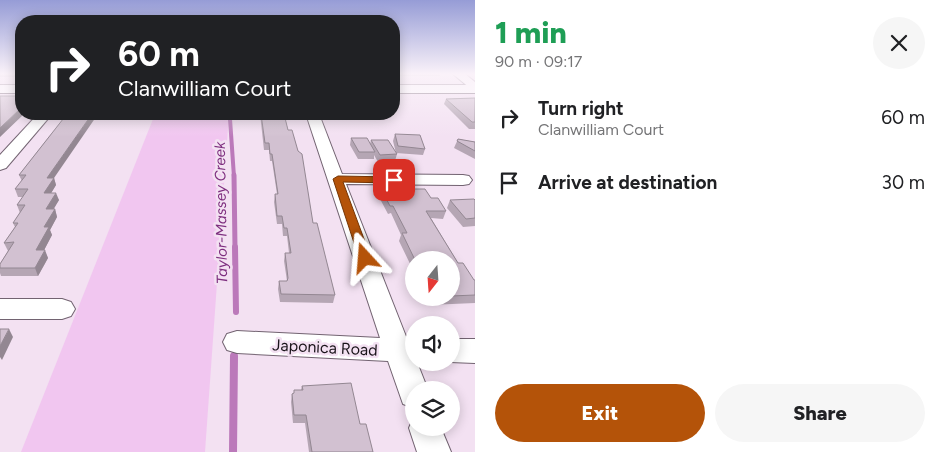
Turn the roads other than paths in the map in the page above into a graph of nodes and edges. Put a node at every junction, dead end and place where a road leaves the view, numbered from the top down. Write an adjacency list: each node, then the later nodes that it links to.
1 (40, 120): 3 (street)
2 (314, 120): 4 (street)
3 (1, 162)
4 (338, 179): 5 (street); 9 (street)
5 (464, 180)
6 (0, 309): 7 (street)
7 (62, 309)
8 (237, 342): 10 (street, Japonica Road)
9 (405, 348)
10 (405, 351)
11 (460, 351): 12 (street)
12 (475, 351)
13 (429, 436): 14 (street)
14 (434, 452)

